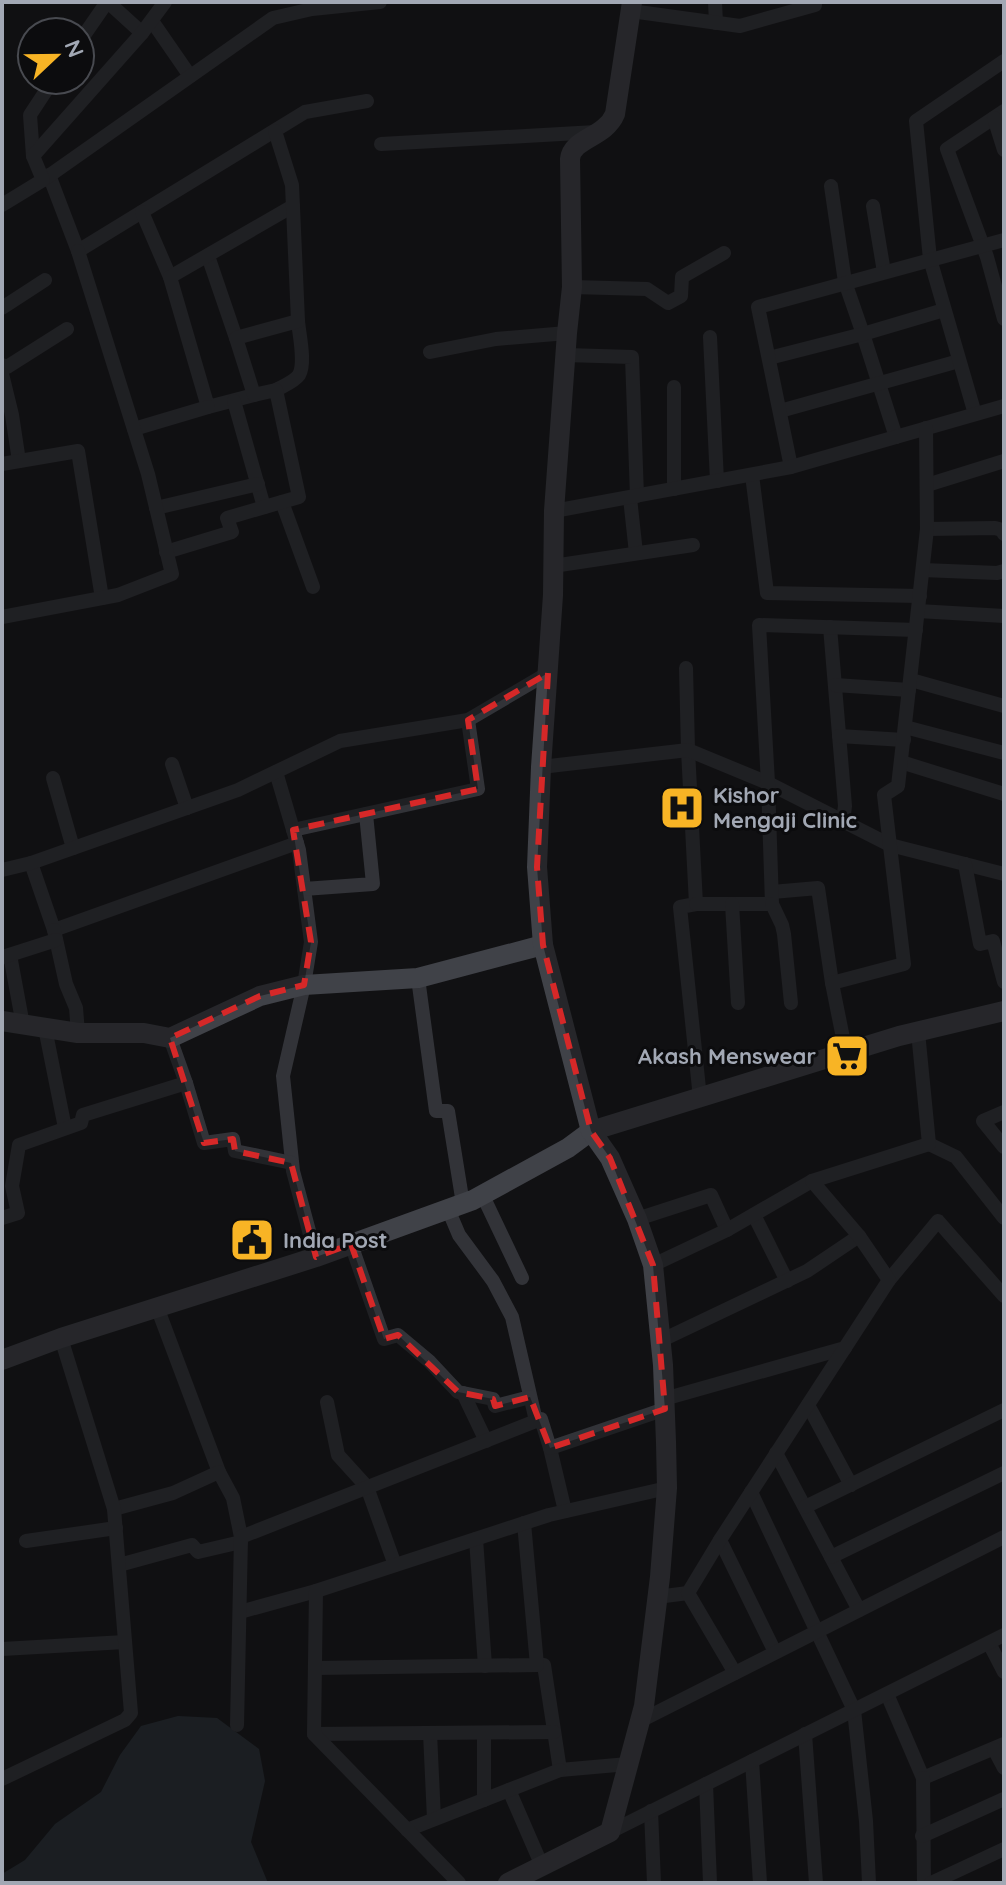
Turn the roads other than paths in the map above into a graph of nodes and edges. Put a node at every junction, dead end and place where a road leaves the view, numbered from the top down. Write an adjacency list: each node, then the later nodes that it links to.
1 (107, 2): 10 (street)
2 (165, 2): 8 (street)
3 (378, 2): 12 (street)
4 (715, 2): 9 (street)
5 (815, 2): 7 (street)
6 (632, 6): 9 (street); 17 (street)
7 (771, 10): 9 (street)
8 (152, 21): 10 (street); 12 (street)
9 (716, 23)
10 (142, 33): 21 (street)
11 (1004, 61): 22 (street)
12 (190, 76): 23 (street)
13 (42, 96): 21 (street)
14 (367, 101): 16 (street)
15 (999, 114): 19 (street); 20 (street)
16 (275, 131): 26 (street); 28 (street)
17 (603, 131): 18 (street); 39 (street)
18 (381, 144)
19 (947, 149): 22 (street); 30 (street)
20 (1004, 150)
21 (33, 156): 23 (street)
22 (920, 164): 34 (street)
23 (46, 177): 25 (street); 31 (street)
24 (831, 186): 38 (street)
25 (2, 205)
26 (293, 206): 33 (street); 43 (street)
27 (873, 206): 35 (street)
28 (142, 212): 31 (street); 36 (street)
29 (1004, 240): 30 (street)
30 (983, 245): 34 (street); 42 (street)
31 (78, 251): 65 (street)
32 (724, 253): 39 (street)
33 (208, 256): 36 (street); 48 (street)
34 (930, 259): 35 (street); 41 (street)
35 (884, 272): 38 (street)
36 (170, 277): 61 (street)
37 (45, 280): 40 (street)
38 (845, 282): 46 (street); 51 (street)
39 (572, 287): 45 (street)
40 (2, 308)
41 (944, 310): 46 (street); 52 (street)
42 (1004, 319)
43 (298, 321): 48 (street); 57 (street)
44 (67, 329): 53 (street)
45 (567, 333): 49 (street); 50 (street)
46 (863, 334): 51 (street); 55 (street)
47 (710, 337): 72 (street)
48 (236, 338): 58 (street)
49 (430, 352)
50 (566, 355): 76 (street); 80 (street)
51 (769, 358): 62 (street)
52 (959, 361): 55 (street); 63 (street)
53 (2, 365)
54 (2, 374): 67 (street)
55 (879, 384): 62 (street); 66 (street)
56 (674, 387): 75 (street)
57 (276, 390): 58 (street); 77 (street)
58 (254, 395): 59 (street)
59 (234, 401): 61 (street); 73 (street)
60 (1004, 406): 63 (street)
61 (208, 407): 65 (street)
62 (780, 411): 70 (street)
63 (975, 414): 64 (street)
64 (926, 428): 66 (street); 74 (street)
65 (134, 429): 79 (street)
66 (896, 437): 70 (street)
67 (19, 461): 69 (street); 90 (street)
68 (1004, 461): 74 (street)
69 (2, 464)
70 (791, 467): 71 (street)
71 (752, 475): 72 (street); 91 (street)
72 (717, 481): 75 (street)
73 (258, 484): 78 (street); 79 (street)
74 (927, 485): 81 (street)
75 (674, 489): 76 (street)
76 (633, 497): 80 (street); 85 (street)
77 (282, 502): 78 (street); 89 (street)
78 (264, 507): 84 (street)
79 (156, 508): 84 (street)
80 (554, 511): 86 (street)
81 (927, 529): 82 (street); 87 (street)
82 (1004, 534)
83 (693, 545): 85 (street)
84 (166, 552): 90 (street)
85 (636, 553): 86 (street)
86 (553, 566): 97 (street)
87 (923, 570): 88 (street); 91 (street)
88 (1004, 571)
89 (313, 587)
90 (102, 598): 93 (street)
91 (919, 604): 92 (street); 95 (street)
92 (1004, 616)
93 (2, 617)
94 (830, 627): 95 (street); 98 (street); 111 (street)
95 (916, 630): 99 (street)
96 (686, 668): 104 (street)
97 (548, 673): 101 (street); 108 (street)
98 (835, 685): 99 (street); 103 (street)
99 (910, 685): 100 (street); 102 (street)
100 (1004, 706)
101 (468, 720): 109 (street); 114 (street)
102 (904, 734): 103 (street); 105 (street); 106 (street)
103 (839, 736): 115 (street)
104 (688, 750): 108 (street); 111 (street); 125 (street)
105 (1004, 753)
106 (901, 762): 112 (street); 117 (street)
107 (172, 764): 113 (street)
108 (541, 767): 128 (street)
109 (276, 772): 113 (street); 116 (street)
110 (53, 778): 118 (street)
111 (768, 783): 115 (street); 124 (street)
112 (1004, 794)
113 (187, 808): 118 (street)
114 (366, 814): 116 (street); 123 (street)
115 (843, 821): 117 (street)
116 (295, 836): 123 (street); 127 (street)
117 (890, 845): 120 (street); 132 (street)
118 (73, 848): 119 (street)
119 (31, 863): 121 (street); 127 (street)
120 (965, 864): 122 (street); 131 (street)
121 (2, 870)
122 (1004, 874)
123 (304, 889): 133 (street)
124 (772, 898): 126 (street); 132 (street); 135 (street)
125 (696, 904): 126 (street); 145 (street)
126 (732, 904): 134 (street)
127 (55, 935): 129 (street); 141 (street)
128 (543, 945): 130 (street); 148 (street)
129 (6, 956): 138 (street)
130 (418, 978): 133 (street); 154 (street)
131 (1004, 982)
132 (832, 983): 143 (street)
133 (304, 985): 142 (street); 151 (street)
134 (738, 1003)
135 (791, 1003)
136 (1004, 1011): 140 (street)
137 (2, 1021): 138 (street)
138 (23, 1025): 139 (street)
139 (45, 1028): 141 (street); 147 (street)
140 (918, 1032): 143 (street); 149 (street)
141 (78, 1033): 142 (street)
142 (170, 1038): 144 (street)
143 (846, 1053): 145 (street)
144 (186, 1083): 147 (street); 151 (street)
145 (700, 1098): 148 (street)
146 (1004, 1112): 150 (street)
147 (65, 1128): 156 (street)
148 (591, 1131): 153 (street); 158 (street)
149 (929, 1144): 152 (street); 157 (street)
150 (1004, 1147)
151 (292, 1163): 162 (street)
152 (812, 1181): 155 (street); 160 (street)
153 (483, 1196): 154 (street); 164 (street)
154 (455, 1207): 161 (street); 174 (street)
155 (754, 1215): 159 (street); 166 (street)
156 (2, 1218)
157 (1004, 1218)
158 (637, 1219): 159 (street); 163 (street)
159 (727, 1230): 163 (street)
160 (859, 1236): 165 (street); 166 (street)
161 (351, 1244): 162 (street); 173 (street)
162 (316, 1257): 168 (street)
163 (653, 1265): 170 (street)
164 (522, 1278)
165 (889, 1280): 167 (street); 171 (street)
166 (787, 1281): 170 (street)
167 (1004, 1296)
168 (157, 1307): 169 (street); 183 (street)
169 (61, 1338): 172 (street); 190 (street)
170 (660, 1341): 176 (street)
171 (845, 1348): 176 (street); 177 (street)
172 (2, 1360)
173 (463, 1393): 174 (street); 180 (street)
174 (530, 1397): 179 (street)
175 (327, 1402): 186 (street)
176 (664, 1404): 181 (street); 187 (street)
177 (808, 1405): 182 (street); 185 (street)
178 (1004, 1410): 185 (street)
179 (536, 1421): 180 (street); 181 (street)
180 (486, 1441): 186 (street)
181 (550, 1448): 191 (street)
182 (776, 1453): 188 (street); 189 (street)
183 (219, 1472): 190 (street); 195 (street)
184 (1004, 1473): 199 (street)
185 (851, 1485): 189 (street)
186 (367, 1487): 195 (street); 201 (street)
187 (667, 1488): 191 (street); 204 (street)
188 (751, 1492): 197 (street); 207 (street)
189 (805, 1507): 199 (street)
190 (114, 1509): 193 (street)
191 (565, 1511): 192 (street)
192 (524, 1523): 196 (street); 213 (street)
193 (116, 1528): 198 (street); 200 (street)
194 (1004, 1537): 205 (street)
195 (241, 1539): 200 (street); 206 (street)
196 (476, 1539): 201 (street); 214 (street)
197 (720, 1540): 203 (street); 212 (street)
198 (26, 1541)
199 (831, 1557): 205 (street)
200 (119, 1565): 209 (street)
201 (395, 1565): 202 (street)
202 (316, 1591): 206 (street); 215 (street)
203 (688, 1593): 204 (street); 217 (street)
204 (657, 1597): 220 (street)
205 (859, 1610): 207 (street)
206 (240, 1612): 221 (street)
207 (818, 1631): 212 (street); 219 (street)
208 (1004, 1635): 210 (street)
209 (125, 1642): 211 (street); 233 (street)
210 (989, 1643): 216 (street); 218 (street)
211 (2, 1649)
212 (775, 1652): 217 (street)
213 (537, 1665): 214 (street); 222 (street)
214 (485, 1666): 215 (street)
215 (315, 1668): 225 (street)
216 (1004, 1672)
217 (735, 1673): 220 (street)
218 (887, 1694): 219 (street); 232 (street)
219 (854, 1710): 226 (street); 251 (street)
220 (640, 1721): 229 (street)
221 (237, 1725)
222 (554, 1732): 224 (street); 231 (street)
223 (430, 1733): 224 (street); 225 (street); 239 (street)
224 (484, 1733): 237 (street)
225 (314, 1734): 240 (street)
226 (805, 1734): 228 (street); 250 (street)
227 (999, 1747): 230 (street); 232 (street)
228 (752, 1761): 234 (street); 249 (street)
229 (628, 1764): 231 (street); 241 (street)
230 (1004, 1768)
231 (560, 1770): 235 (street)
232 (923, 1778): 242 (street)
233 (2, 1779)
234 (706, 1784): 238 (street); 248 (street)
235 (509, 1790): 237 (street); 244 (street)
236 (1004, 1799): 242 (street)
237 (484, 1800): 239 (street)
238 (651, 1811): 241 (street); 247 (street)
239 (434, 1819): 240 (street)
240 (407, 1830): 245 (street)
241 (610, 1832): 244 (street)
242 (922, 1836): 252 (street)
243 (1004, 1849): 252 (street)
244 (542, 1866): 246 (street)
245 (459, 1883)
246 (508, 1883)
247 (654, 1883)
248 (710, 1883)
249 (760, 1883)
250 (816, 1883)
251 (869, 1883)
252 (922, 1883)

